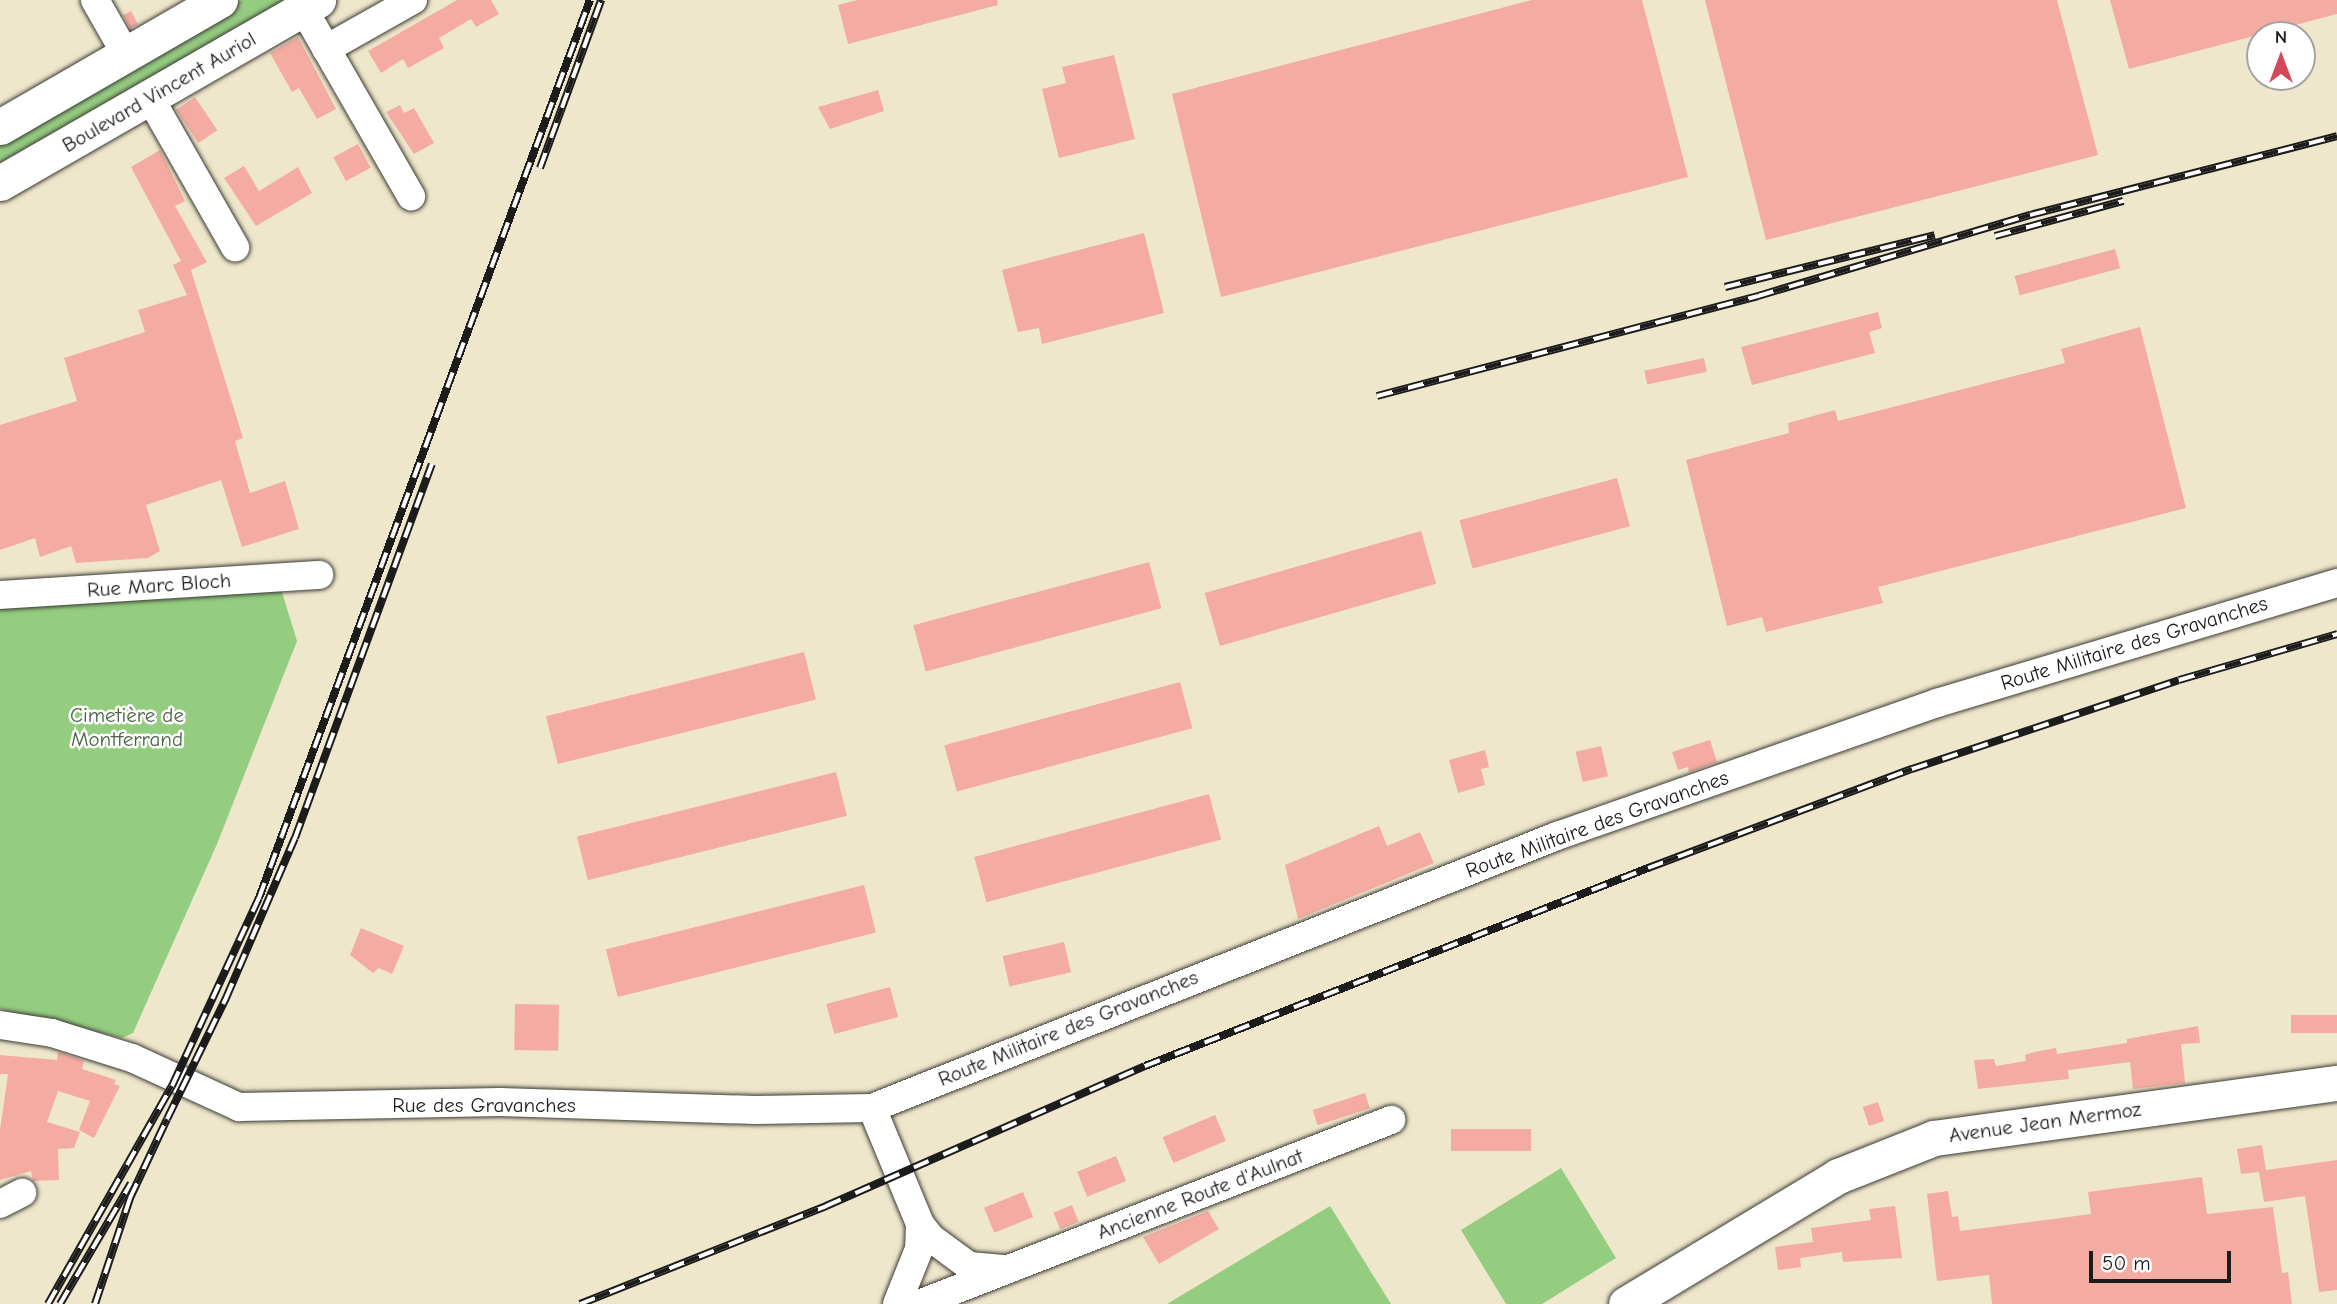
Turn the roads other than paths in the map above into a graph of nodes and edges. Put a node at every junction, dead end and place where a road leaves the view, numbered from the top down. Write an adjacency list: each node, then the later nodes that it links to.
1 (95, 0): 5 (street)
2 (220, 0): 8 (main road)
3 (413, 0): 6 (street)
4 (311, 5): 6 (street); 7 (main road, Boulevard Vincent Auriol)
5 (120, 44)
6 (326, 49): 10 (street)
7 (150, 98): 9 (main road, Boulevard Vincent Auriol); 11 (street)
8 (0, 127)
9 (0, 183)
10 (411, 196)
11 (235, 247)
12 (319, 575): 14 (street, Rue Marc Bloch)
13 (2337, 583): 17 (street, Route Militaire des Gravanches)
14 (0, 595)
15 (0, 1025): 17 (street, Rue des Gravanches)
16 (2337, 1083): 21 (main road, Avenue Jean Mermoz)
17 (872, 1108): 19 (street)
18 (1391, 1120): 20 (street, Ancienne Route d'Aulnat)
19 (917, 1217): 20 (street, Ancienne Route d'Aulnat); 22 (street)
20 (1009, 1268): 23 (street, Ancienne Route d'Aulnat)
21 (1659, 1294): 24 (main road, Avenue Jean Mermoz)
22 (897, 1304)
23 (919, 1304)
24 (1626, 1304)

